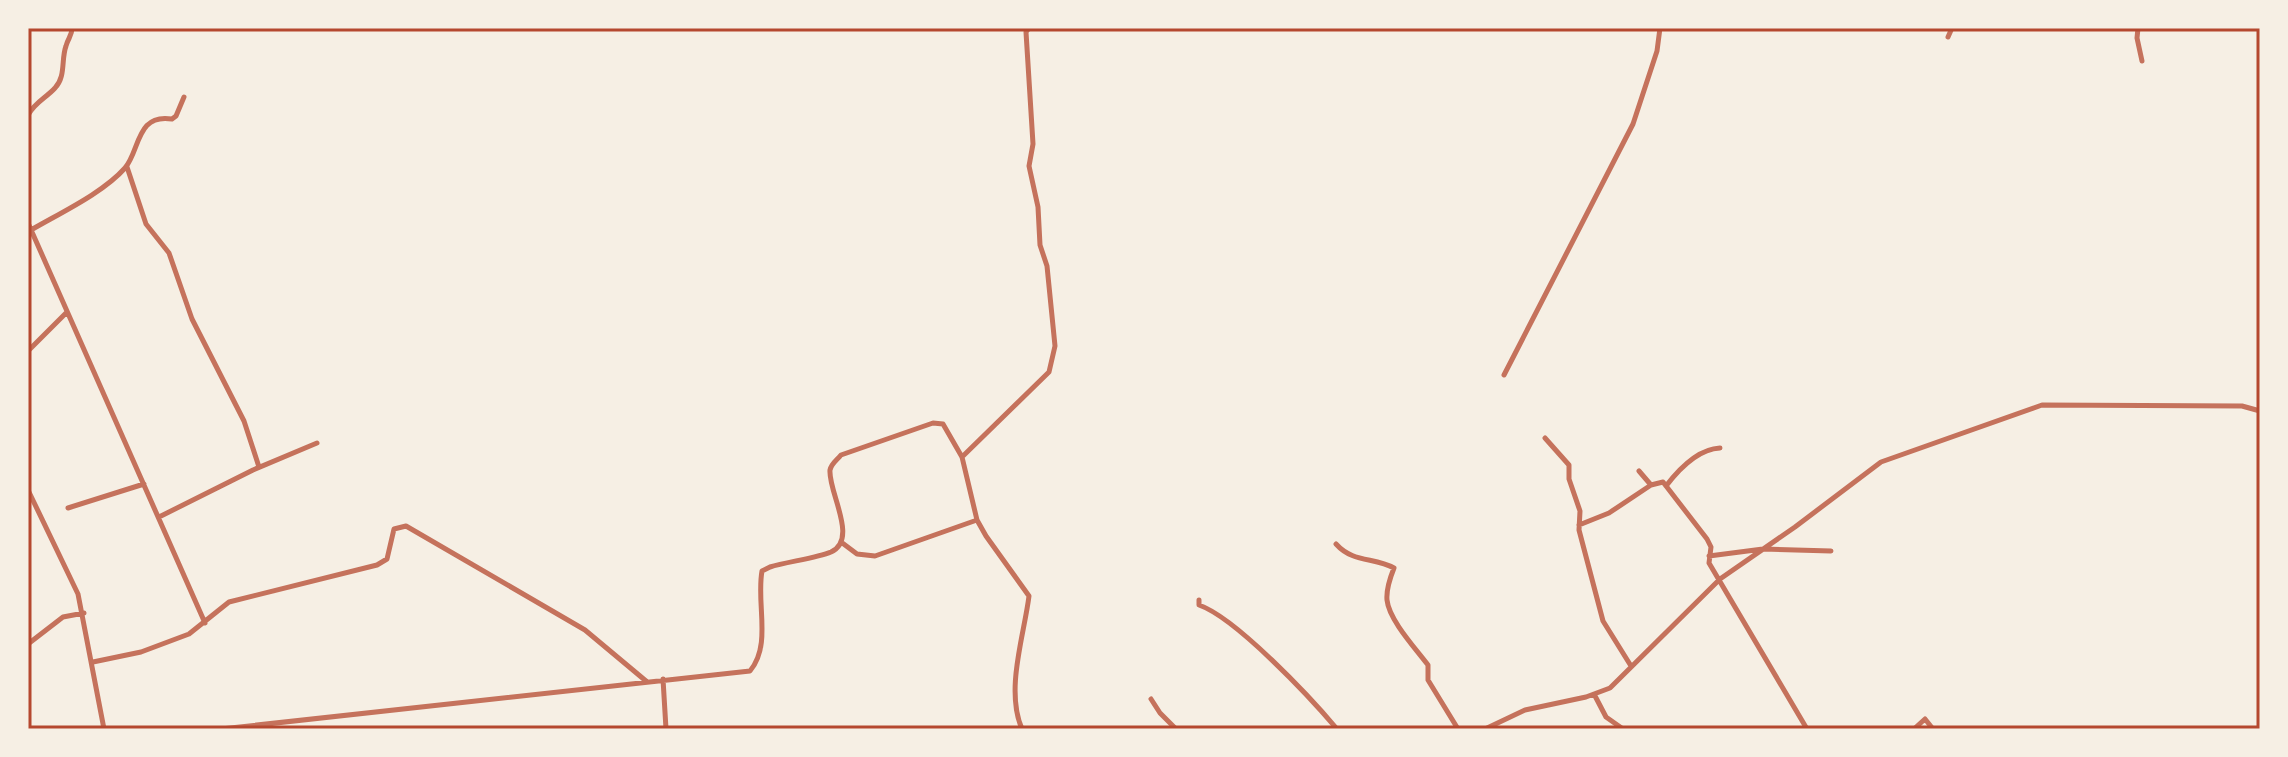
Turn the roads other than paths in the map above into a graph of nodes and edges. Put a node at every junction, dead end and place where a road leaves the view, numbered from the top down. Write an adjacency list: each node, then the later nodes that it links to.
1 (72, 28): 9 (street)
2 (1028, 28): 19 (street)
3 (1660, 28): 14 (street)
4 (1952, 28): 6 (street)
5 (2138, 28): 7 (street)
6 (1948, 37)
7 (2142, 61)
8 (184, 97): 10 (street)
9 (28, 115)
10 (127, 167): 11 (street); 20 (street)
11 (30, 226): 12 (street)
12 (68, 312): 13 (street); 22 (street)
13 (28, 351)
14 (1504, 375)
15 (2260, 411): 32 (street)
16 (1545, 438): 29 (street)
17 (317, 443): 20 (street)
18 (1720, 448): 24 (street)
19 (962, 457): 28 (street); 30 (street)
20 (259, 467): 27 (street)
21 (1639, 471): 23 (street)
22 (144, 484): 26 (street); 27 (street)
23 (1651, 485): 24 (street); 29 (street)
24 (1666, 486): 34 (street)
25 (28, 490): 37 (street)
26 (68, 508)
27 (159, 517): 38 (street)
28 (977, 520): 30 (street); 49 (street)
29 (1579, 525): 41 (street)
30 (841, 542): 42 (street)
31 (1336, 544): 52 (street)
32 (1763, 549): 33 (street); 34 (street); 35 (street)
33 (1831, 551)
34 (1709, 556): 35 (street)
35 (1720, 579): 41 (street); 55 (street)
36 (1199, 600): 51 (street)
37 (84, 613): 39 (street); 40 (street)
38 (205, 623): 40 (street); 43 (street)
39 (28, 644)
40 (93, 662): 46 (street)
41 (1631, 666): 44 (street)
42 (663, 679): 43 (street); 48 (street)
43 (646, 681): 47 (street)
44 (1593, 694): 53 (street); 54 (street)
45 (1151, 699): 50 (street)
46 (104, 729)
47 (221, 729)
48 (666, 729)
49 (1022, 729)
50 (1176, 729)
51 (1337, 729)
52 (1458, 729)
53 (1485, 729)
54 (1623, 729)
55 (1807, 729)
56 (1914, 729): 57 (street)
57 (1933, 729)

